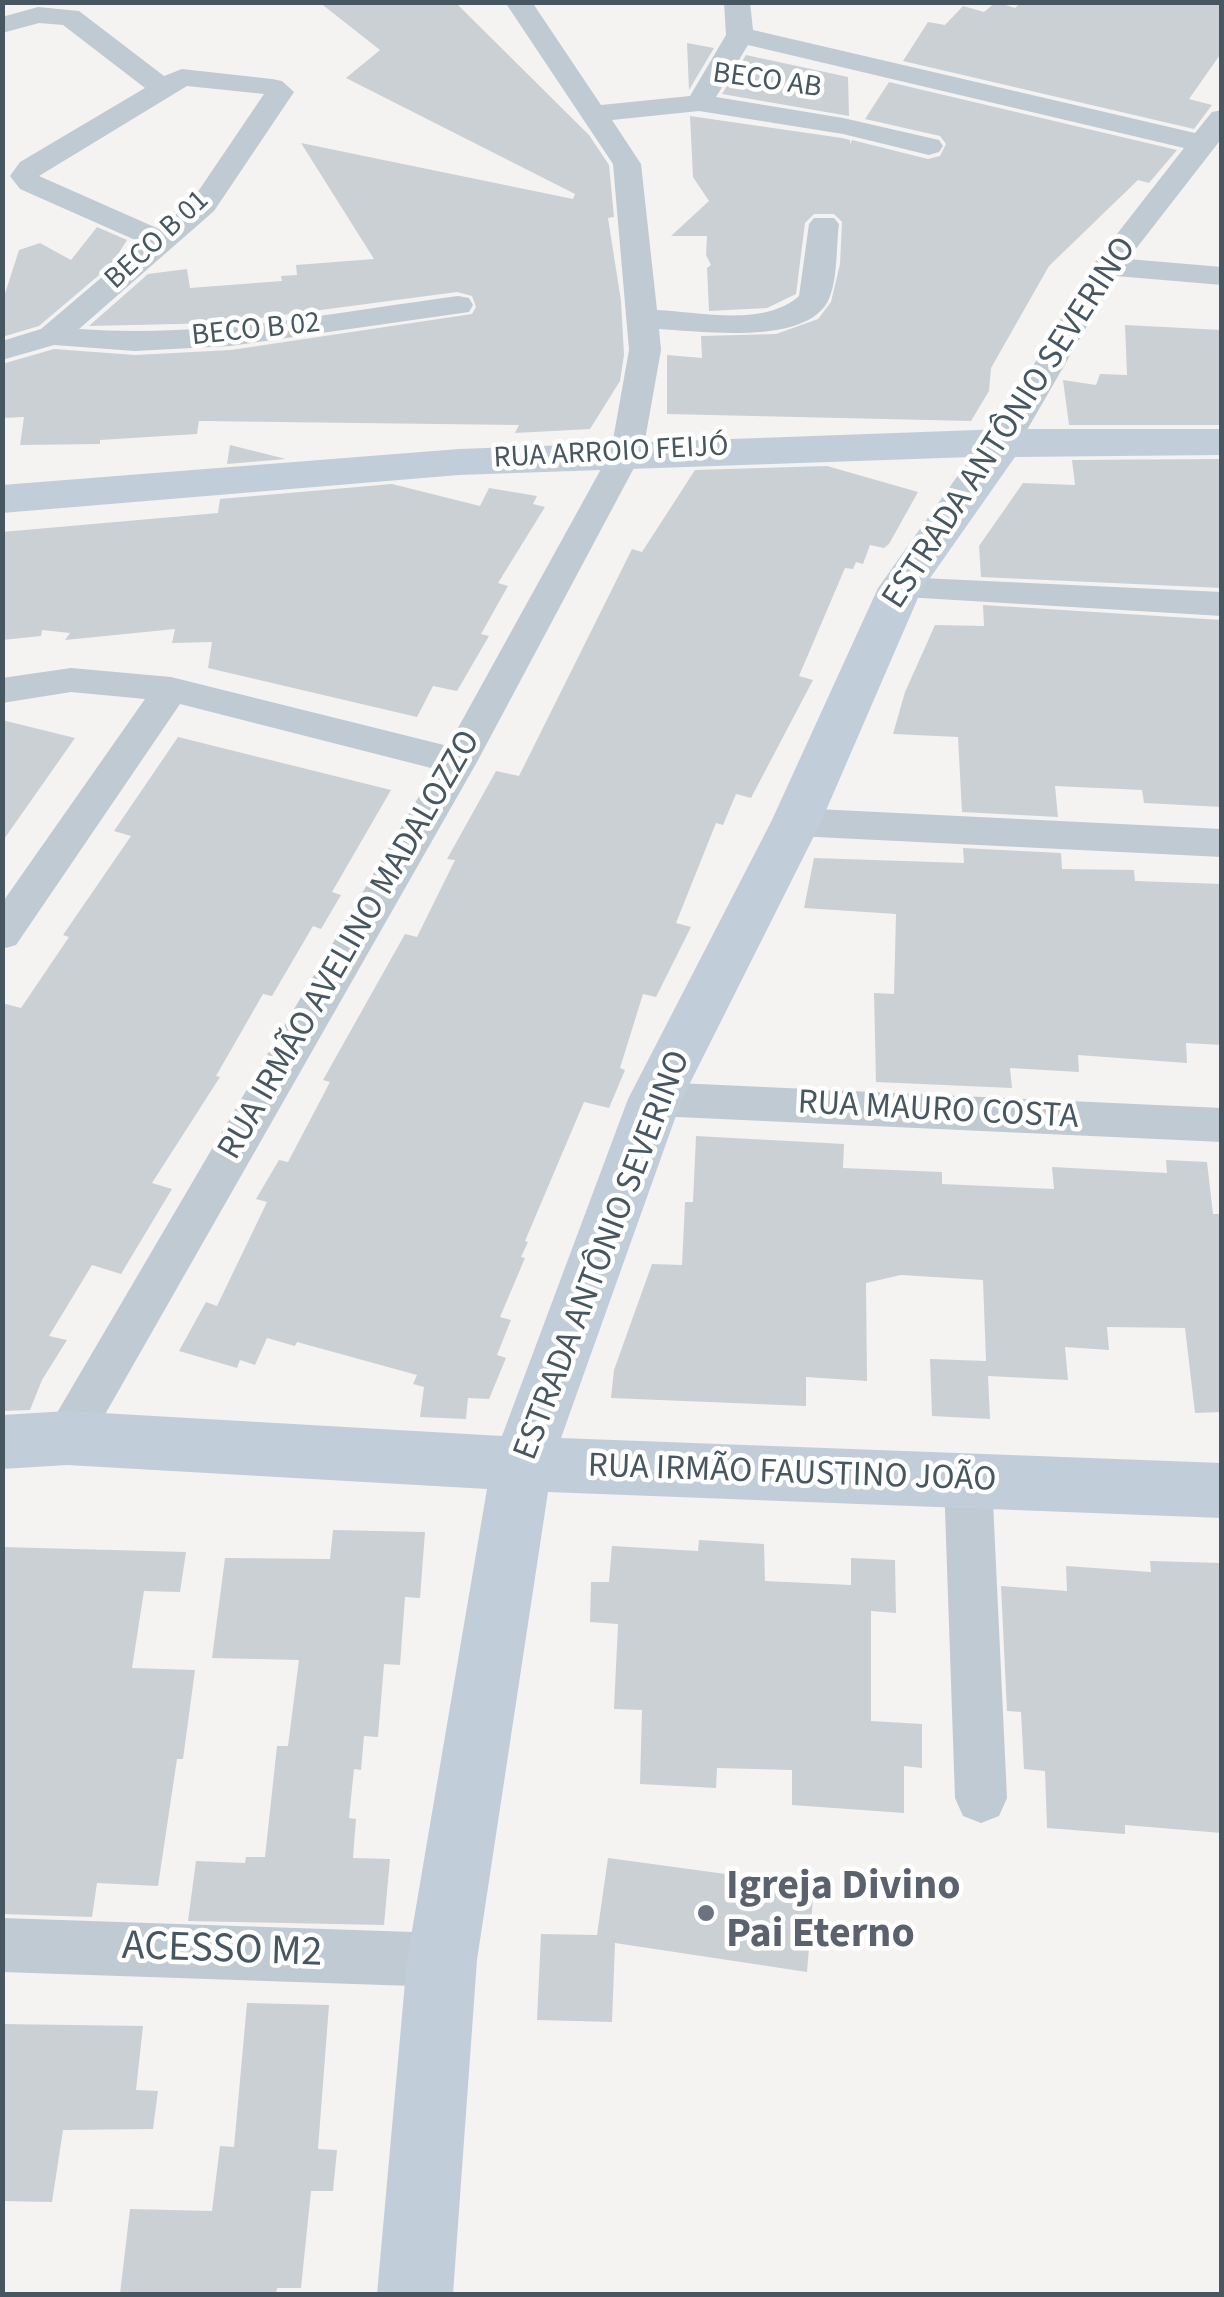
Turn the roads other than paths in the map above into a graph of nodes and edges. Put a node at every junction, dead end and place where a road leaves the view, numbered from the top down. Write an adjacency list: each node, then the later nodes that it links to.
1 (518, 2): 7 (street, RUA IRMÃO AVELINO MADALOZZO)
2 (737, 2): 4 (street)
3 (2, 25): 5 (street)
4 (740, 35): 6 (street); 9 (street)
5 (164, 89): 12 (street, BECO B 01); 12 (street)
6 (699, 103): 7 (street, BECO AB); 10 (street, BECO AB)
7 (593, 114): 16 (street, RUA IRMÃO AVELINO MADALOZZO)
8 (1222, 118): 9 (street, ESTRADA ANTÔNIO SEVERINO)
9 (1201, 144): 13 (street, ESTRADA ANTÔNIO SEVERINO)
10 (929, 146)
11 (824, 224): 16 (street)
12 (162, 241): 17 (street, BECO B 01)
13 (1107, 266): 14 (street); 19 (street, ESTRADA ANTÔNIO SEVERINO)
14 (1222, 276)
15 (458, 306): 17 (street, BECO B 02)
16 (642, 319): 21 (street, RUA IRMÃO AVELINO MADALOZZO)
17 (52, 336): 18 (street, BECO B 01)
18 (2, 351)
19 (1004, 442): 20 (street, RUA ARROIO FEIJÓ); 21 (street, RUA ARROIO FEIJÓ); 23 (street, ESTRADA ANTÔNIO SEVERINO)
20 (1222, 442)
21 (627, 451): 22 (street, RUA ARROIO FEIJÓ); 27 (street, RUA IRMÃO AVELINO MADALOZZO)
22 (2, 499)
23 (900, 588): 24 (street); 28 (street, ESTRADA ANTÔNIO SEVERINO)
24 (1222, 604)
25 (171, 689): 26 (street); 27 (street); 30 (street)
26 (2, 691)
27 (458, 762): 33 (street, RUA IRMÃO AVELINO MADALOZZO)
28 (796, 822): 29 (street); 31 (street, ESTRADA ANTÔNIO SEVERINO)
29 (1222, 844)
30 (2, 934)
31 (655, 1099): 32 (street, RUA MAURO COSTA); 35 (street, ESTRADA ANTÔNIO SEVERINO)
32 (1222, 1125)
33 (67, 1438): 34 (street, RUA IRMÃO FAUSTINO JOÃO); 35 (street, RUA IRMÃO FAUSTINO JOÃO)
34 (2, 1442)
35 (522, 1464): 36 (street, RUA IRMÃO FAUSTINO JOÃO); 40 (street, ESTRADA ANTÔNIO SEVERINO)
36 (968, 1481): 37 (street, RUA IRMÃO FAUSTINO JOÃO); 38 (street)
37 (1222, 1492)
38 (982, 1798)
39 (2, 1945): 40 (street, ACESSO M2)
40 (442, 1960): 41 (street, ESTRADA ANTÔNIO SEVERINO)
41 (415, 2294)

